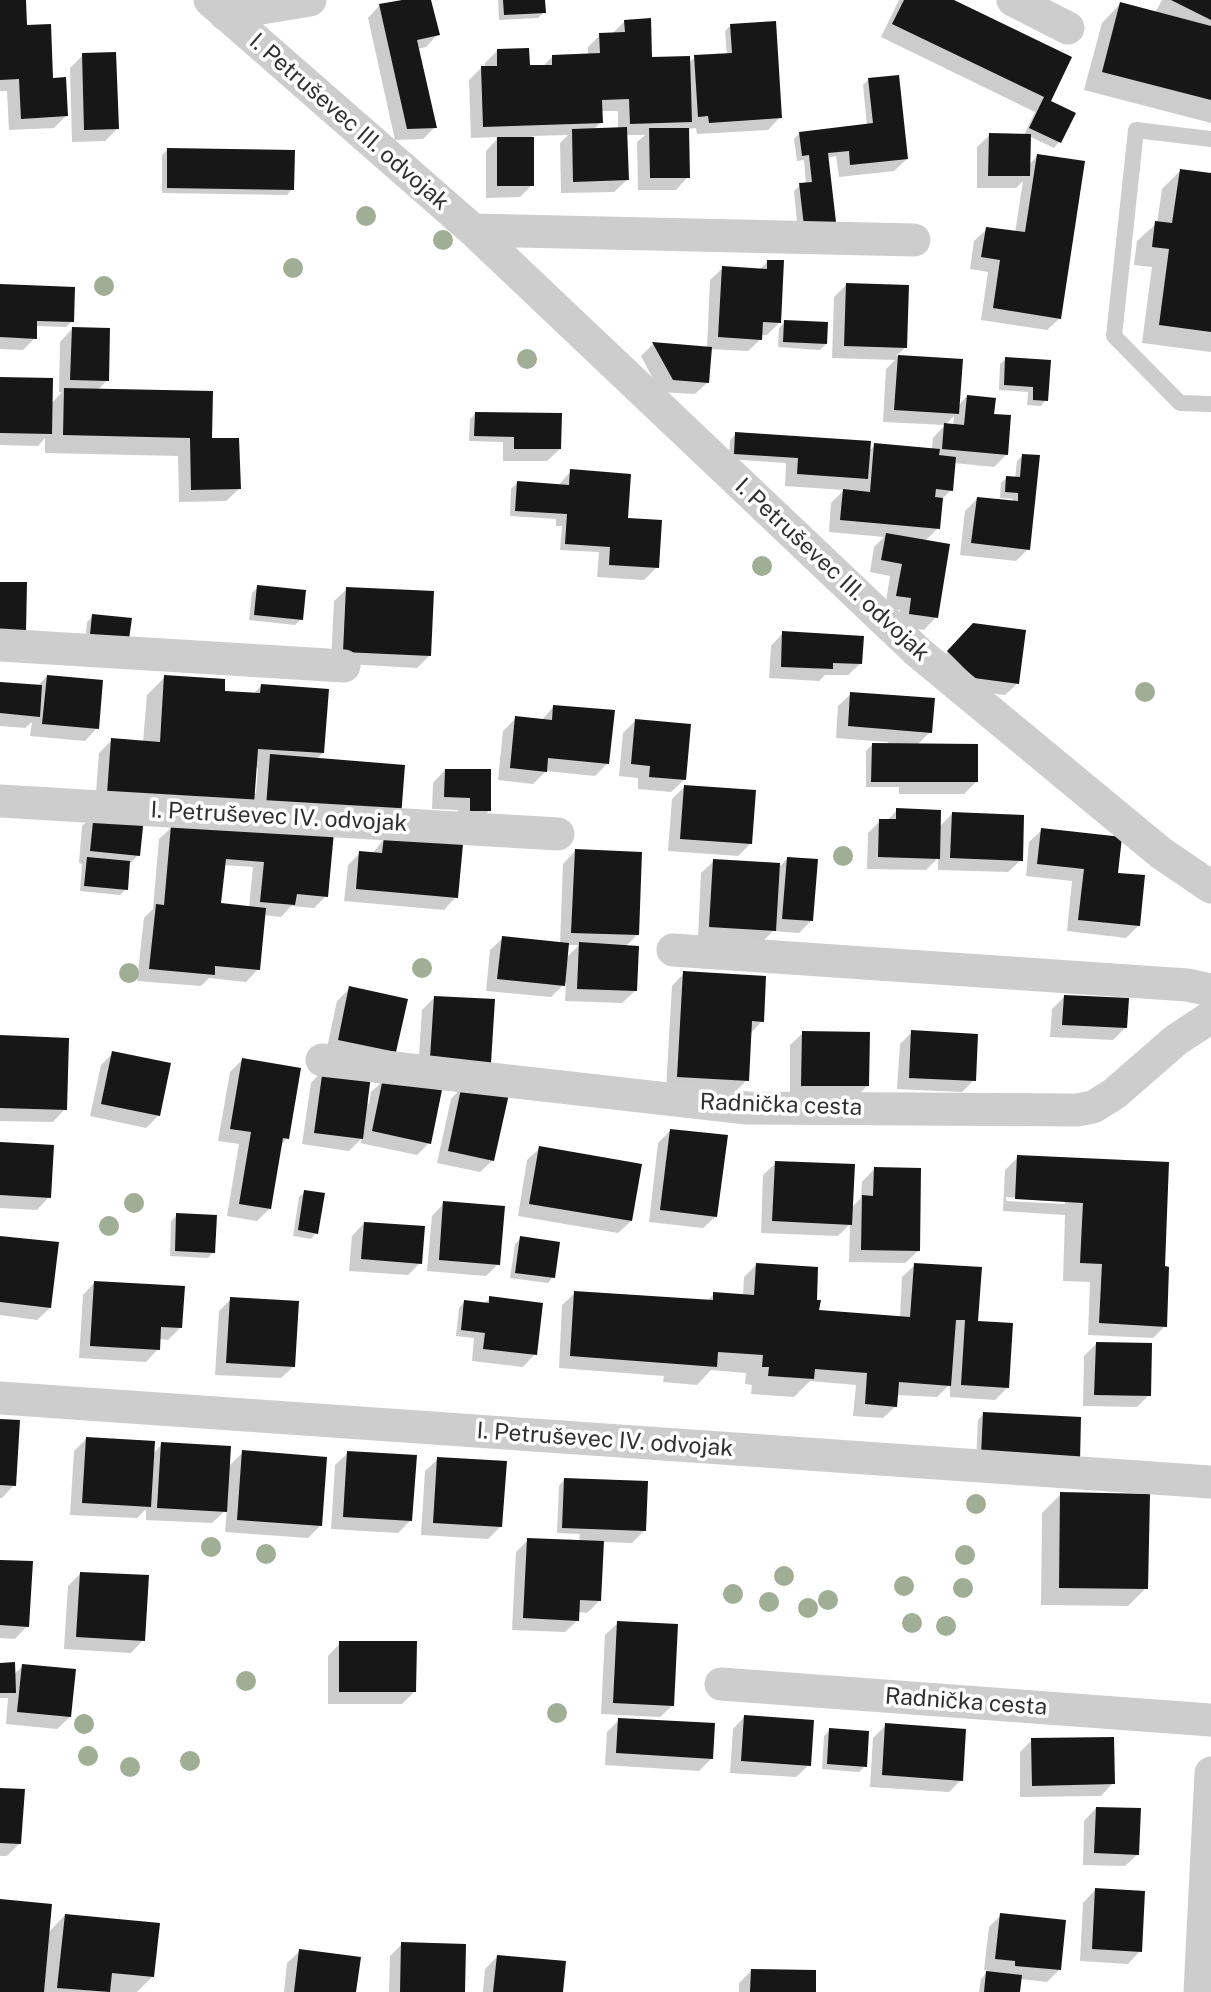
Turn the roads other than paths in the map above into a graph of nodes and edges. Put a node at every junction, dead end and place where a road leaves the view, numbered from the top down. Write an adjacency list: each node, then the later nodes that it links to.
1 (310, 0): 3 (street, I. Petruševec III. odvojak)
2 (1013, 0): 4 (street)
3 (218, 7): 6 (street, I. Petruševec III. odvojak)
4 (1068, 28)
5 (1211, 139): 8 (lane)
6 (473, 230): 7 (street); 13 (street, I. Petruševec III. odvojak)
7 (914, 240)
8 (1211, 404)
9 (0, 645): 10 (street)
10 (344, 666)
11 (0, 801): 12 (street, I. Petruševec IV. odvojak)
12 (558, 834)
13 (1211, 887)
14 (673, 950): 15 (street)
15 (1211, 990)
16 (1211, 1017): 17 (street, Radnička cesta)
17 (323, 1060)
18 (0, 1398): 19 (street, I. Petruševec IV. odvojak)
19 (1211, 1482)
20 (721, 1684): 21 (street, Radnička cesta)
21 (1211, 1720)
22 (1211, 1773): 23 (street)
23 (1200, 1992)

